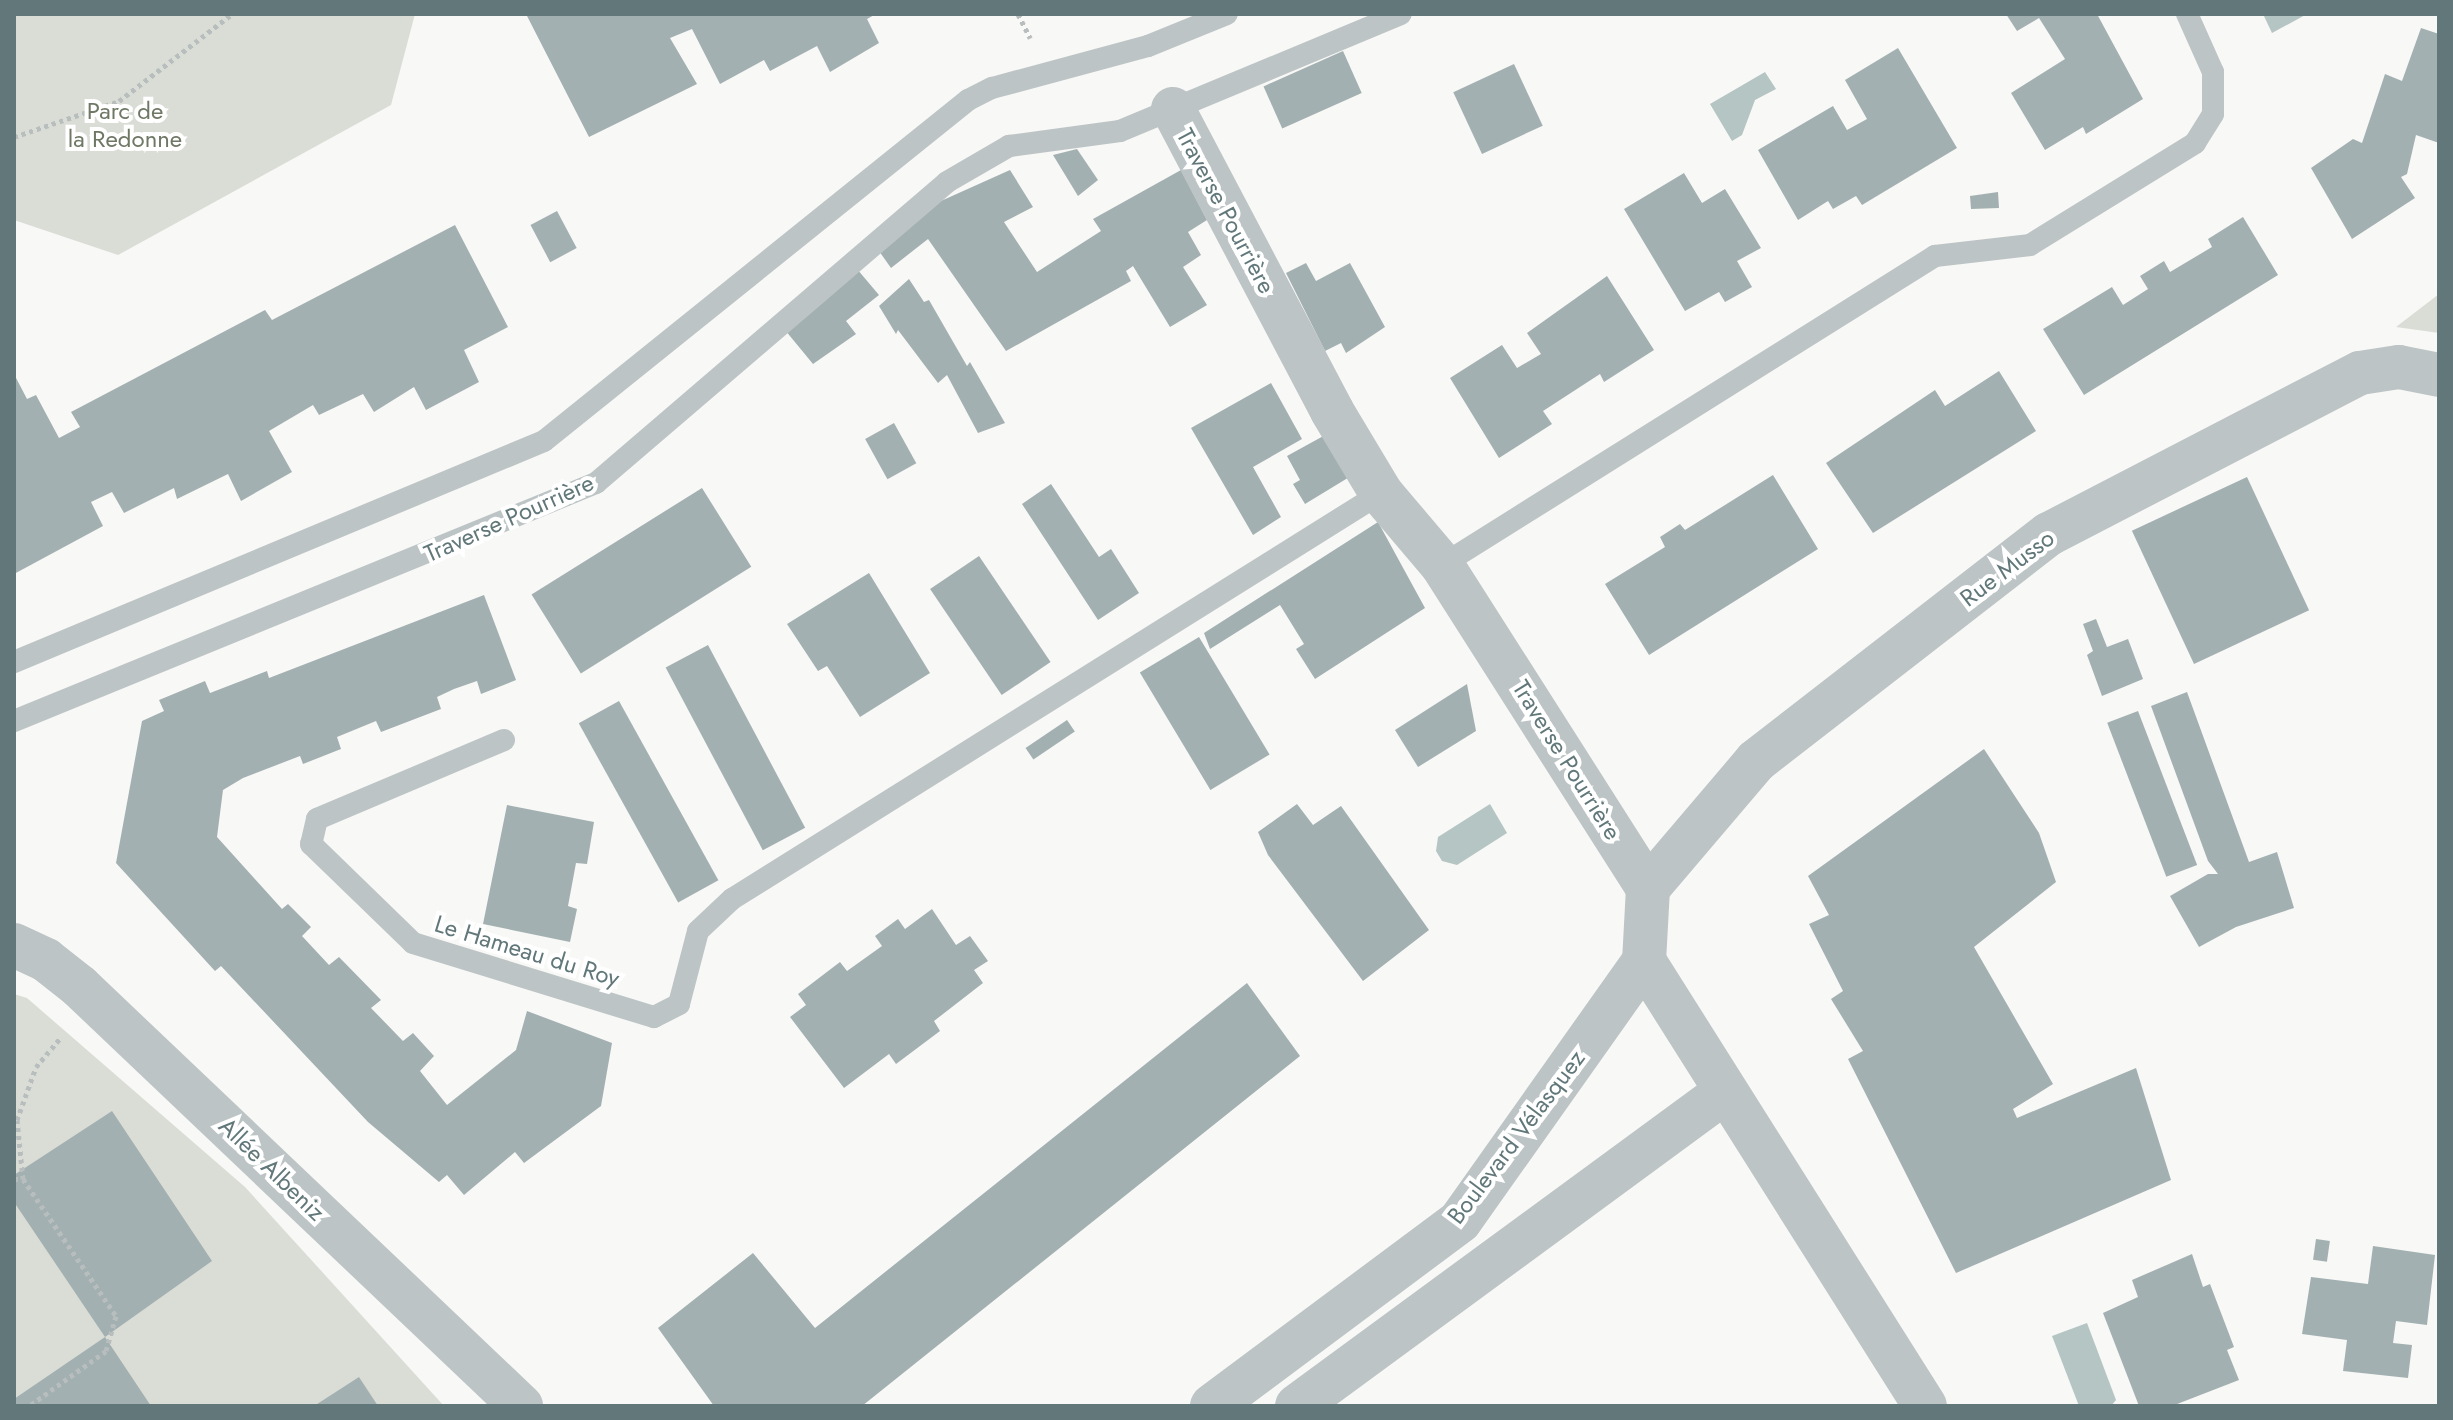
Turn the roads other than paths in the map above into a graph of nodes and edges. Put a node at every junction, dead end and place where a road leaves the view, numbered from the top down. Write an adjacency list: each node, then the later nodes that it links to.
1 (1227, 14): 8 (lane)
2 (1401, 14): 4 (lane)
3 (2187, 14): 7 (lane)
4 (1173, 109): 6 (street, Traverse Pourrière); 9 (lane, Traverse Pourrière)
5 (2439, 375): 11 (street, Rue Musso)
6 (1381, 493): 7 (street, Traverse Pourrière); 10 (lane, Le Hameau du Roy)
7 (1442, 565): 11 (street, Traverse Pourrière)
8 (14, 662)
9 (14, 721)
10 (504, 740)
11 (1648, 888): 13 (street)
12 (14, 945): 15 (street, Allée Albeniz)
13 (1644, 961): 14 (street); 16 (street, Boulevard Vélasquez)
14 (1725, 1092): 17 (street); 18 (street)
15 (521, 1406)
16 (1212, 1406)
17 (1297, 1406)
18 (1925, 1406)

